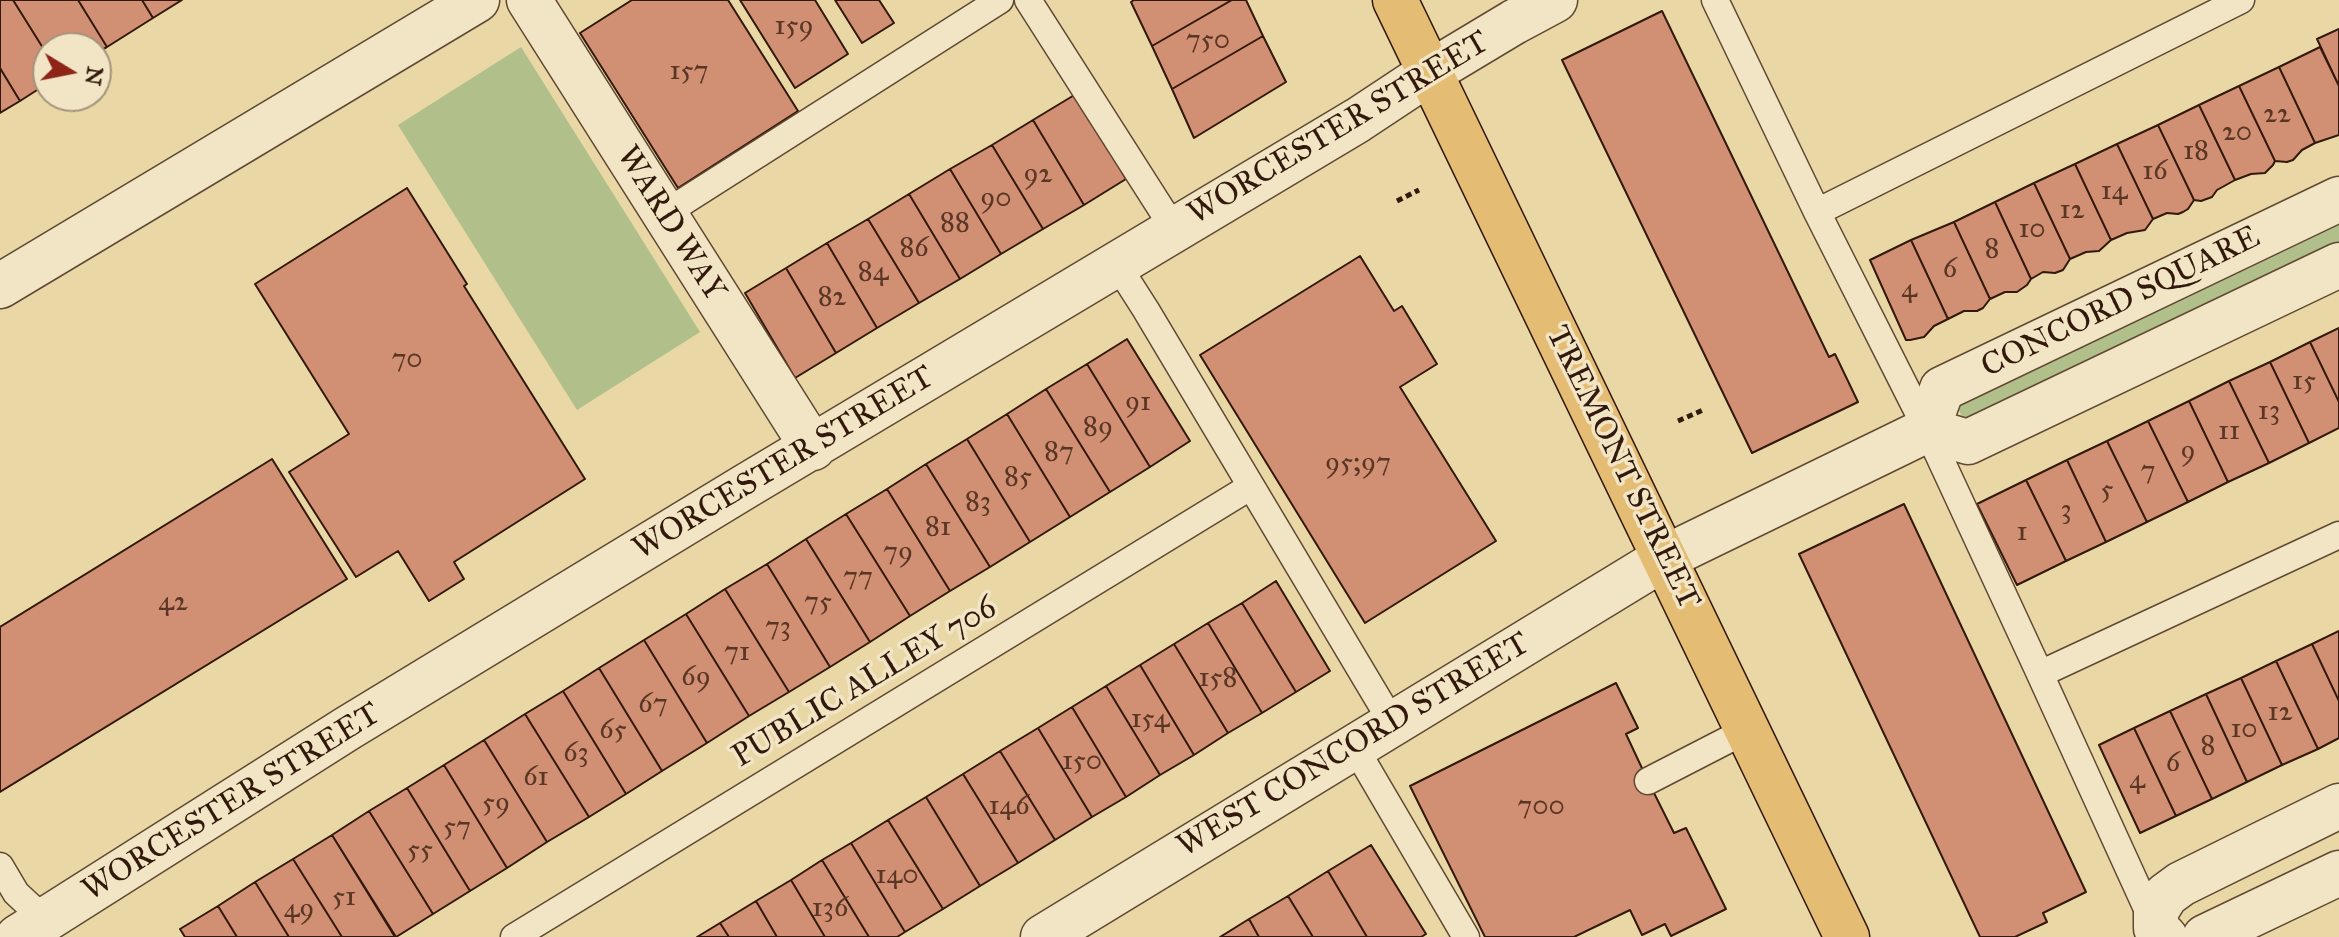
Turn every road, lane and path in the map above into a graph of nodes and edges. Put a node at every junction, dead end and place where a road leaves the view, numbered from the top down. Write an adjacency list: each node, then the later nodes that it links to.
1 (477, 0): 18 (street)
2 (529, 0): 14 (street, WARD WAY)
3 (1000, 0): 14 (lane)
4 (1028, 0): 15 (lane)
5 (1395, 0): 9 (main road, TREMONT STREET)
6 (1555, 0): 9 (street, WORCESTER STREET)
7 (1715, 0): 13 (lane)
8 (2241, 0): 13 (lane)
9 (1429, 73): 15 (street, WORCESTER STREET); 25 (main road, TREMONT STREET)
10 (1419, 190): 12 (path)
11 (2339, 199): 21 (street, CONCORD SQUARE)
12 (1397, 201)
13 (1817, 212): 21 (lane)
14 (664, 214): 22 (street, WARD WAY)
15 (1174, 229): 16 (street, WORCESTER STREET)
16 (1116, 263): 22 (street, WORCESTER STREET); 23 (lane)
17 (2339, 265): 21 (street, CONCORD SQUARE)
18 (0, 286)
19 (1703, 410): 20 (path)
20 (1678, 421)
21 (1927, 430): 25 (street); 26 (lane)
22 (813, 448): 34 (street, WORCESTER STREET)
23 (1250, 487): 27 (lane); 36 (lane, PUBLIC ALLEY 706)
24 (2339, 535): 26 (lane)
25 (1666, 557): 27 (street, WEST CONCORD STREET); 28 (main road, TREMONT STREET)
26 (2040, 674): 35 (lane)
27 (1393, 724): 29 (street, WEST CONCORD STREET)
28 (1747, 730): 30 (lane); 39 (main road, TREMONT STREET)
29 (1354, 746): 37 (street, WEST CONCORD STREET); 38 (lane)
30 (1648, 781)
31 (2339, 806): 35 (street)
32 (0, 866): 34 (lane)
33 (2339, 873): 40 (street)
34 (40, 932)
35 (2155, 935)
36 (514, 937)
37 (1043, 937)
38 (1466, 937)
39 (1847, 937)
40 (2205, 937)

